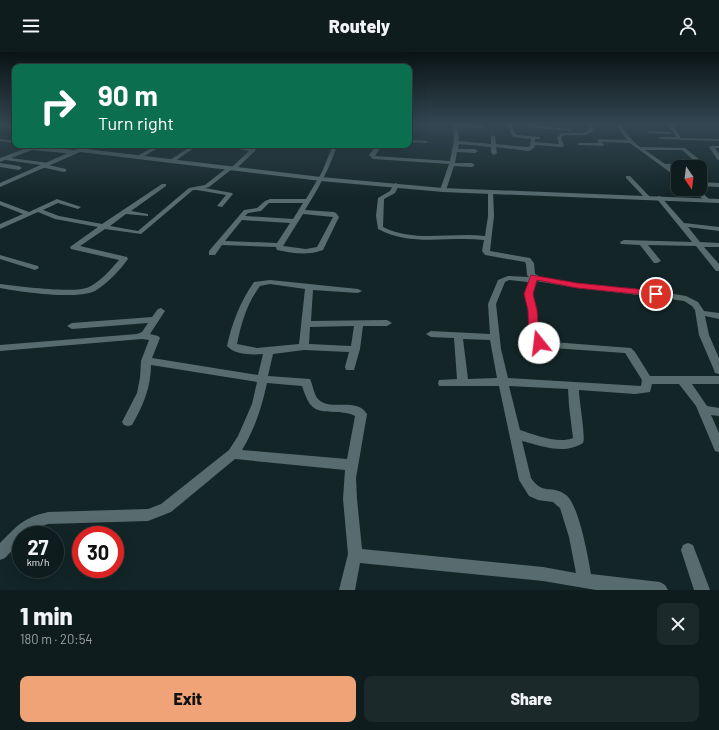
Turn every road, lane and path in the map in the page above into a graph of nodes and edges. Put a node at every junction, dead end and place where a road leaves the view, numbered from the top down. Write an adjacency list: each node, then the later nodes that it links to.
1 (29, 149): 17 (street)
2 (49, 149): 13 (street)
3 (81, 149): 13 (street)
4 (152, 149): 16 (street)
5 (190, 149): 18 (street)
6 (253, 149): 25 (street)
7 (334, 149): 29 (street)
8 (377, 149): 19 (street)
9 (493, 149): 15 (street)
10 (641, 149): 23 (street)
11 (683, 149): 23 (street)
12 (454, 150): 14 (street); 19 (street)
13 (77, 151): 16 (street); 21 (street)
14 (475, 151)
15 (494, 153)
16 (139, 157): 18 (street)
17 (2, 159): 21 (street)
18 (172, 161): 25 (street)
19 (453, 163): 22 (street); 36 (street)
20 (0, 165): 24 (street)
21 (45, 165): 26 (street); 31 (street)
22 (472, 165)
23 (665, 166): 27 (street)
24 (19, 168)
25 (232, 168): 29 (street); 35 (street)
26 (64, 170)
27 (671, 171)
28 (628, 177): 39 (street)
29 (321, 179): 33 (street); 42 (street)
30 (707, 184): 34 (street)
31 (0, 185)
32 (164, 185): 48 (street)
33 (396, 185): 36 (street); 58 (street)
34 (719, 185)
35 (194, 188): 45 (street); 56 (street)
36 (443, 190): 37 (street)
37 (491, 192): 39 (street); 58 (street)
38 (702, 196): 41 (street)
39 (647, 197): 40 (street)
40 (659, 198): 41 (street); 54 (street)
41 (707, 200): 43 (street)
42 (308, 201): 49 (street); 52 (street)
43 (719, 201)
44 (0, 203): 50 (street)
45 (220, 206)
46 (78, 208): 47 (street)
47 (39, 210): 50 (street); 56 (street)
48 (125, 212): 51 (street); 56 (street)
49 (301, 212): 53 (street); 63 (street)
50 (29, 214): 55 (street)
51 (146, 215)
52 (240, 218): 53 (street); 59 (street)
53 (295, 221): 63 (street)
54 (683, 225): 57 (street); 62 (street)
55 (0, 226)
56 (102, 227): 71 (street)
57 (719, 230)
58 (487, 238): 70 (street)
59 (220, 242): 63 (street); 65 (street)
60 (624, 242): 61 (street)
61 (642, 242): 62 (street); 67 (street)
62 (699, 244): 64 (street); 69 (street)
63 (279, 245)
64 (719, 245)
65 (212, 253)
66 (0, 257): 68 (street)
67 (657, 260)
68 (35, 268)
69 (719, 269)
70 (533, 279): 75 (street); 85 (street); 94 (street)
71 (0, 286)
72 (309, 287): 73 (street); 80 (street); 89 (street)
73 (358, 291)
74 (161, 311): 77 (street)
75 (700, 313): 76 (street); 92 (street)
76 (719, 316)
77 (155, 320): 81 (street); 83 (street)
78 (359, 323): 79 (street); 80 (street); 88 (street)
79 (387, 323)
80 (305, 324): 86 (street)
81 (72, 326)
82 (431, 334): 84 (street)
83 (142, 336): 87 (street); 90 (street)
84 (458, 336): 85 (street); 97 (street)
85 (495, 337): 98 (street)
86 (304, 347): 88 (street); 89 (street)
87 (0, 348)
88 (355, 349): 91 (street)
89 (269, 350): 93 (street)
90 (146, 361): 93 (street); 103 (street)
91 (350, 367)
92 (719, 370)
93 (262, 379): 106 (street); 107 (street)
94 (648, 380): 96 (street); 100 (street)
95 (719, 380): 96 (street)
96 (683, 381): 101 (street)
97 (463, 382): 98 (street); 99 (street)
98 (504, 382): 100 (street); 104 (street)
99 (443, 383)
100 (573, 384): 104 (street)
101 (704, 410): 102 (street); 105 (street)
102 (719, 412)
103 (128, 422)
104 (516, 434): 111 (street)
105 (719, 448)
106 (233, 454): 107 (street); 109 (street)
107 (351, 465): 110 (street)
108 (688, 550): 114 (street)
109 (0, 553)
110 (355, 554): 111 (street); 112 (street)
111 (579, 584): 113 (street)
112 (347, 590)
113 (660, 590)
114 (702, 590)

